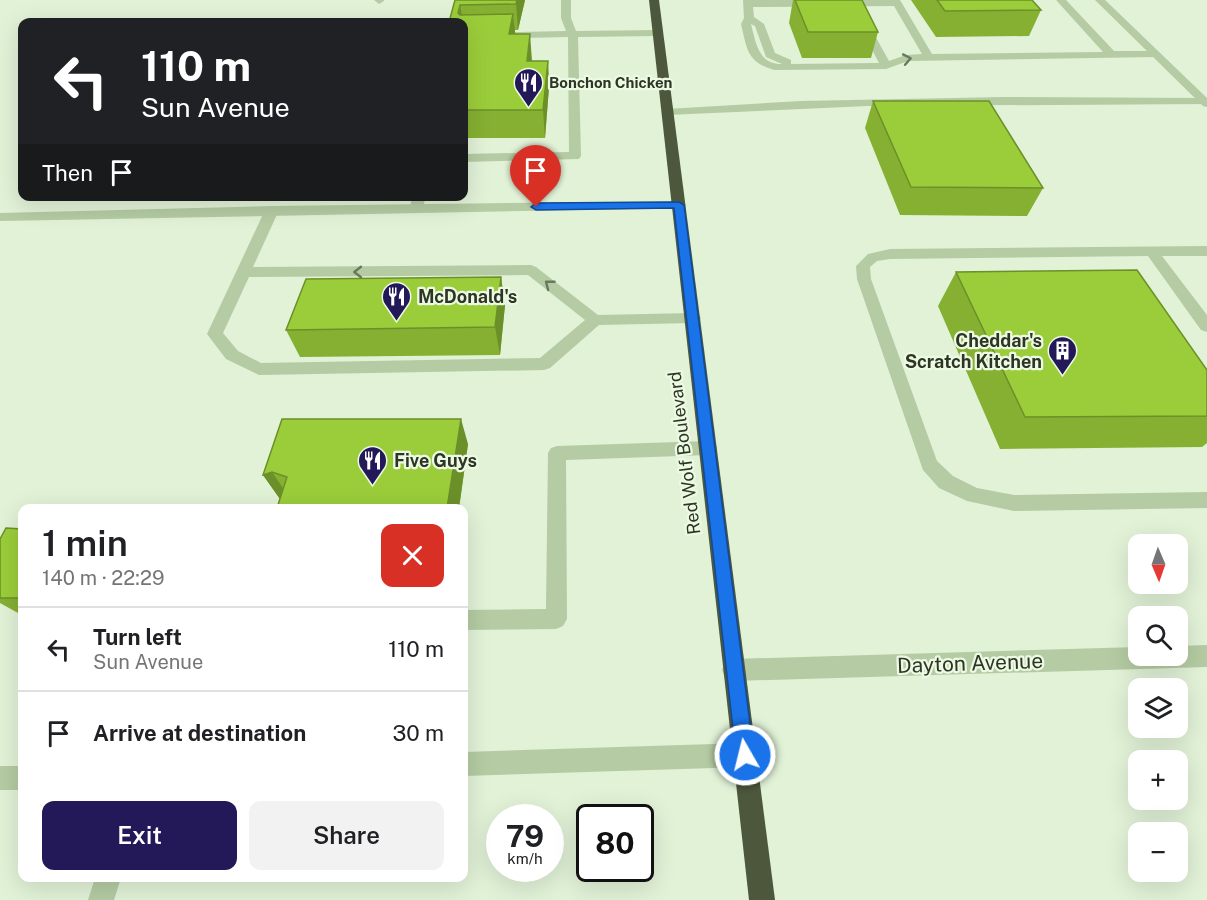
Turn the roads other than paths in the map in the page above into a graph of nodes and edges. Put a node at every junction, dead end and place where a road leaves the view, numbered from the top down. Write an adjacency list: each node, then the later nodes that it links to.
1 (566, 0): 9 (street)
2 (654, 0): 8 (highway, Red Wolf Boulevard)
3 (1061, 0): 12 (street)
4 (1100, 0): 11 (street)
5 (749, 2): 7 (street); 14 (street)
6 (896, 2): 7 (street); 13 (street)
7 (853, 3): 14 (street)
8 (658, 33): 9 (street); 16 (highway, Red Wolf Boulevard)
9 (573, 35): 10 (street); 17 (street)
10 (468, 36)
11 (1156, 54): 12 (street); 15 (street)
12 (1112, 55): 13 (street)
13 (929, 57): 14 (street, one-way to 13)
14 (882, 66)
15 (1205, 103): 16 (street)
16 (667, 112): 19 (highway, Red Wolf Boulevard)
17 (468, 158)
18 (418, 202): 19 (street); 20 (street)
19 (679, 205): 25 (highway, Red Wolf Boulevard)
20 (272, 210): 21 (street); 24 (street)
21 (0, 217)
22 (1207, 251): 23 (street)
23 (1152, 252): 27 (street); 29 (street)
24 (243, 272): 26 (street, one-way to 24); 26 (street)
25 (693, 318): 26 (street); 28 (highway, Red Wolf Boulevard)
26 (595, 320)
27 (1207, 326)
28 (708, 448): 30 (street); 32 (highway, Red Wolf Boulevard)
29 (1207, 500)
30 (468, 620)
31 (1207, 656): 32 (street, Dayton Avenue)
32 (734, 670): 33 (highway, Red Wolf Boulevard)
33 (745, 755): 34 (street); 39 (highway, Red Wolf Boulevard)
34 (468, 764)
35 (0, 778): 36 (street)
36 (18, 778)
37 (107, 882): 38 (street)
38 (101, 900)
39 (762, 900)

